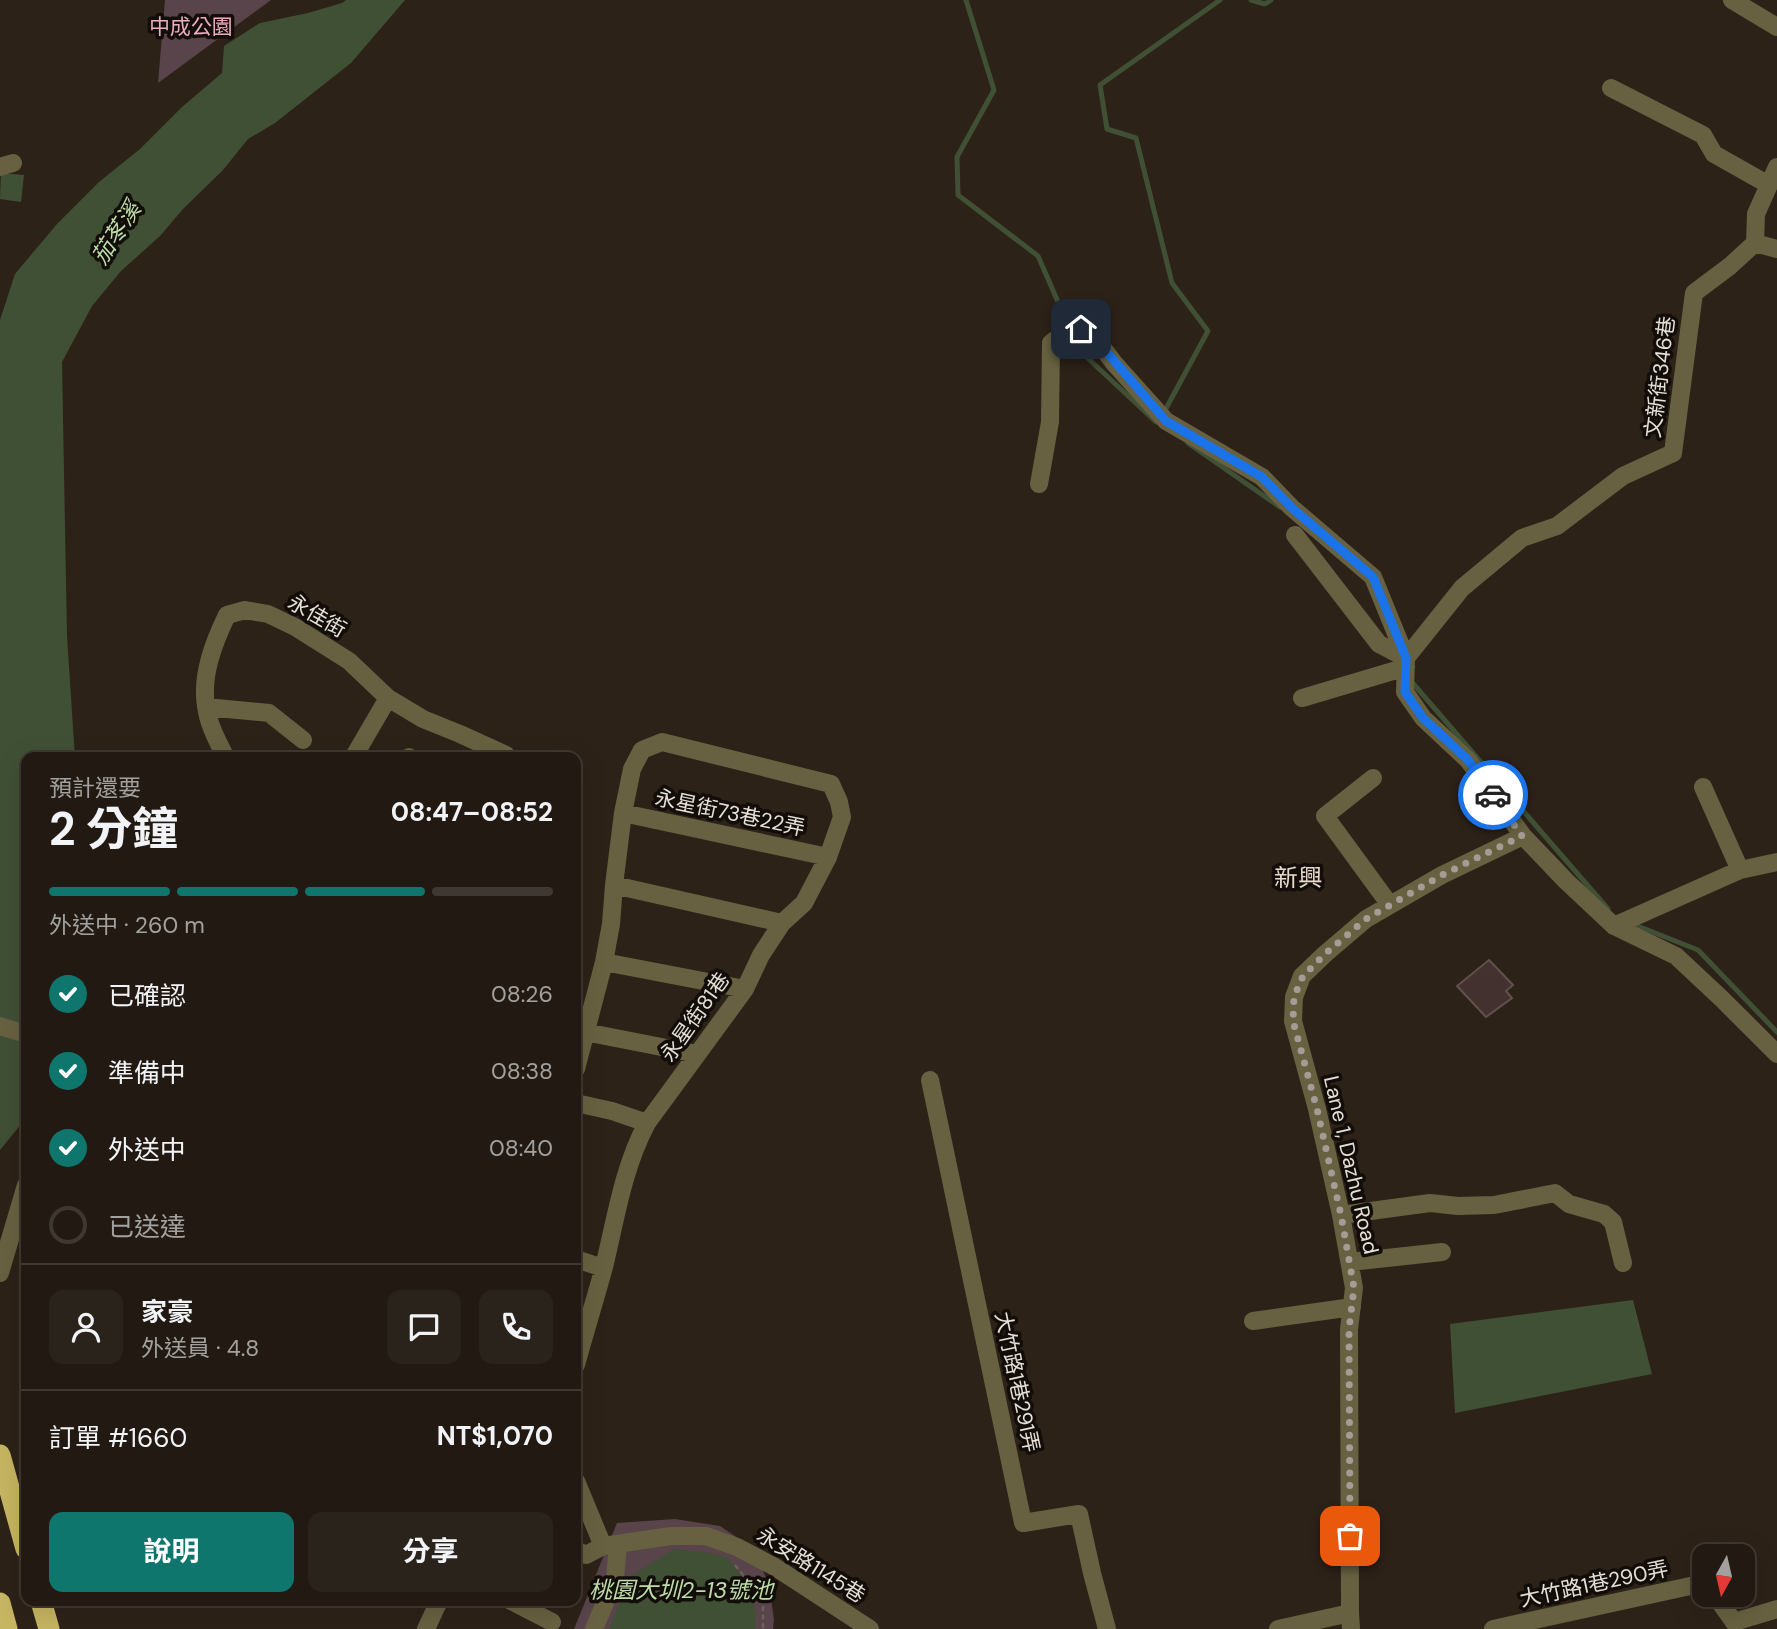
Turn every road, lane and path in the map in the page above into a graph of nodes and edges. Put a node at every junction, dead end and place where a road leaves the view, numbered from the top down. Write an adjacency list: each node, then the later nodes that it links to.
1 (1732, 0): 2 (street)
2 (1777, 27)
3 (1611, 88): 5 (street)
4 (1777, 167): 5 (street)
5 (1769, 185): 6 (street)
6 (1755, 243): 7 (street); 10 (street, 文新街346巷)
7 (1777, 249)
8 (1039, 484): 10 (street)
9 (1294, 535): 10 (street)
10 (1402, 665): 12 (street); 21 (street)
11 (388, 698): 13 (street, 永佳街); 16 (street); 17 (street, 永佳街)
12 (1301, 698)
13 (206, 707): 14 (street); 15 (street, 永佳街)
14 (303, 740)
15 (223, 752)
16 (356, 752)
17 (495, 752)
18 (1373, 778): 26 (street)
19 (1703, 787): 24 (street)
20 (623, 813): 22 (street, 永星街73巷22弄); 22 (street, 永星街81巷); 25 (street)
21 (1522, 836): 26 (street, Lane 1, Dazhu Road); 28 (street)
22 (828, 857): 27 (street, 永星街81巷)
23 (1777, 862): 24 (street)
24 (1740, 870): 28 (street)
25 (614, 885): 27 (street); 29 (street)
26 (1391, 905): 41 (street, Lane 1, Dazhu Road)
27 (782, 923): 30 (street, 永星街81巷)
28 (1614, 926): 36 (street)
29 (604, 962): 30 (street); 33 (street)
30 (745, 989): 35 (street, 永星街81巷)
31 (0, 1026): 32 (street)
32 (21, 1032)
33 (585, 1032): 34 (street); 35 (street)
34 (581, 1048)
35 (697, 1054): 39 (street, 永星街81巷)
36 (1777, 1054)
37 (930, 1080): 72 (street, 大竹路1巷291弄)
38 (581, 1104): 39 (street)
39 (647, 1123): 46 (street, 永星街81巷)
40 (21, 1202): 47 (street)
41 (1341, 1215): 44 (street, Lane 1, Dazhu Road); 45 (street)
42 (1442, 1252): 44 (street)
43 (581, 1261): 46 (street)
44 (1350, 1262): 48 (street, Lane 1, Dazhu Road)
45 (1623, 1263)
46 (603, 1268): 50 (street, 永星街81巷)
47 (0, 1273)
48 (1352, 1307): 49 (street); 64 (street, Lane 1, Dazhu Road)
49 (1253, 1321)
50 (581, 1334)
51 (0, 1455): 53 (highway)
52 (581, 1490): 54 (street)
53 (21, 1531)
54 (610, 1545): 55 (street, 永安路1145巷); 69 (street); 71 (street, 永安路1145巷)
55 (581, 1552)
56 (729, 1558): 70 (path)
57 (1692, 1586): 74 (street, 大竹路1巷290弄)
58 (0, 1603): 66 (highway)
59 (42, 1606): 67 (highway)
60 (437, 1606): 68 (street)
61 (521, 1606): 65 (street)
62 (1723, 1607): 63 (street)
63 (1777, 1609)
64 (1351, 1621): 73 (street)
65 (552, 1622)
66 (7, 1629)
67 (48, 1629)
68 (426, 1629)
69 (594, 1629)
70 (763, 1629)
71 (870, 1629)
72 (1107, 1629)
73 (1278, 1629)
74 (1493, 1629)

